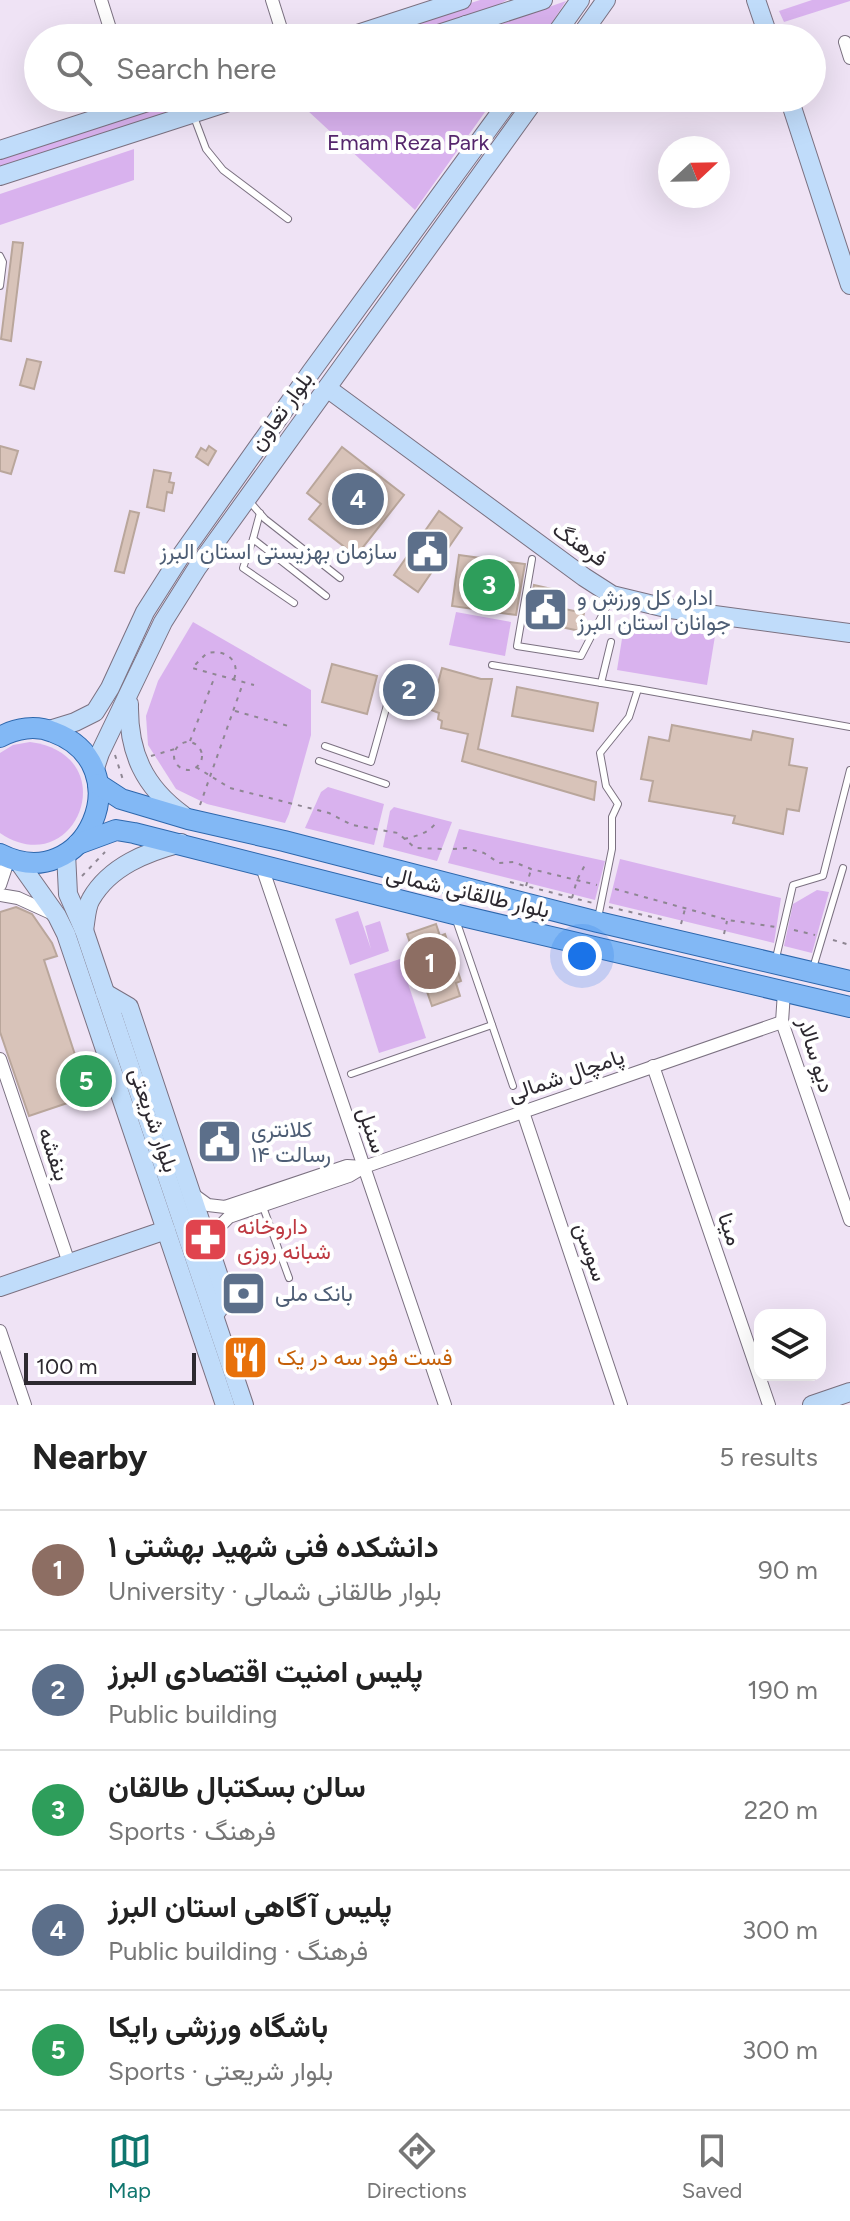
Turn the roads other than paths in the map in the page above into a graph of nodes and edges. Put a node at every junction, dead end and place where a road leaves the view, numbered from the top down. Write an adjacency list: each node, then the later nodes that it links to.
1 (101, 0): 10 (street)
2 (272, 0): 11 (street)
3 (462, 0): 8 (main road)
4 (543, 0): 9 (main road)
5 (580, 0): 14 (main road)
6 (606, 0): 15 (main road)
7 (756, 0): 16 (main road)
8 (442, 3): 12 (main road)
9 (516, 5): 13 (main road)
10 (109, 24)
11 (280, 24)
12 (384, 24)
13 (468, 24)
14 (563, 24)
15 (589, 24)
16 (764, 24)
17 (845, 42): 18 (street)
18 (850, 58)
19 (106, 112): 25 (main road)
20 (199, 112): 24 (main road)
21 (501, 112): 26 (main road, بلوار تعاون)
22 (526, 112): 28 (main road, بلوار تعاون)
23 (794, 112): 30 (main road)
24 (193, 114): 27 (main road); 29 (lane)
25 (0, 150)
26 (455, 175): 28 (main road); 50 (main road, بلوار تعاون)
27 (0, 176)
28 (472, 187): 34 (main road, بلوار تعاون)
29 (288, 219)
30 (842, 236): 32 (main road)
31 (0, 256): 33 (lane)
32 (850, 285)
33 (0, 286)
34 (327, 388): 35 (main road, بلوار تعاون); 40 (main road, فرهنگ)
35 (247, 499): 36 (lane); 49 (main road, بلوار تعاون)
36 (260, 513): 37 (lane); 39 (lane)
37 (253, 539): 41 (lane); 42 (lane)
38 (532, 559): 40 (lane)
39 (340, 578)
40 (612, 595): 43 (main road, فرهنگ)
41 (326, 596)
42 (294, 603)
43 (850, 633)
44 (611, 642): 47 (lane)
45 (492, 665): 47 (lane)
46 (396, 673): 55 (lane)
47 (601, 683): 48 (lane)
48 (638, 689): 52 (lane); 73 (lane)
49 (129, 696): 51 (main road, بلوار تعاون); 62 (main road)
50 (95, 712): 51 (main road); 53 (main road)
51 (115, 724): 58 (main road, بلوار تعاون)
52 (850, 727)
53 (49, 730): 54 (main road); 58 (main road)
54 (3, 734)
55 (325, 746)
56 (319, 761): 59 (lane)
57 (850, 770): 60 (lane)
58 (96, 777): 61 (main road, بلوار طالقانی شمالی); 65 (main road)
59 (386, 784)
60 (847, 796): 76 (lane)
61 (147, 807): 62 (main road, بلوار طالقانی شمالی); 63 (main road)
62 (194, 812): 73 (main road, بلوار طالقانی شمالی)
63 (141, 834): 64 (main road, بلوار طالقانی شمالی); 65 (main road, بلوار طالقانی شمالی)
64 (181, 843): 67 (main road, بلوار طالقانی شمالی); 75 (main road)
65 (72, 849): 66 (main road, بلوار طالقانی شمالی); 70 (main road, بلوار شریعتی)
66 (9, 858): 69 (street); 72 (main road, بلوار شریعتی)
67 (262, 867): 74 (main road, بلوار طالقانی شمالی); 89 (street, سنبل)
68 (843, 868): 77 (lane)
69 (0, 885)
70 (71, 889): 72 (main road); 75 (main road, بلوار شریعتی)
71 (0, 895): 72 (street)
72 (52, 909): 93 (main road, بلوار شریعتی)
73 (596, 912): 76 (main road, بلوار طالقانی شمالی)
74 (454, 914): 79 (main road, بلوار طالقانی شمالی); 83 (lane)
75 (84, 930): 80 (main road, بلوار شریعتی)
76 (775, 962): 77 (main road, بلوار طالقانی شمالی)
77 (812, 971): 78 (main road, بلوار طالقانی شمالی)
78 (850, 981)
79 (784, 992): 81 (main road, بلوار طالقانی شمالی); 82 (street, دیو سالار)
80 (105, 993): 90 (main road); 98 (main road, بلوار شریعتی)
81 (850, 1007)
82 (782, 1022): 85 (street, پامچال شمالی); 92 (street, دیو سالار)
83 (492, 1025): 86 (lane); 87 (lane)
84 (0, 1059): 95 (street, بنفشه)
85 (653, 1066): 88 (street, پامچال شمالی); 106 (street, مینا)
86 (351, 1074)
87 (513, 1086)
88 (523, 1112): 89 (street, پامچال شمالی); 105 (street, سوسن)
89 (364, 1167): 91 (street, پامچال شمالی); 104 (street, سنبل)
90 (190, 1192): 91 (street, پامچال شمالی); 94 (main road)
91 (261, 1200): 94 (street, پامچال شمالی); 96 (lane)
92 (850, 1220)
93 (166, 1230): 95 (main road); 102 (main road, بلوار شریعتی)
94 (209, 1249): 98 (main road)
95 (69, 1263): 97 (main road)
96 (289, 1278)
97 (0, 1287)
98 (214, 1315): 103 (main road, بلوار شریعتی)
99 (0, 1331): 101 (street)
100 (850, 1392): 107 (main road)
101 (25, 1405)
102 (225, 1405)
103 (244, 1405)
104 (445, 1405)
105 (621, 1405)
106 (769, 1405)
107 (812, 1405)

